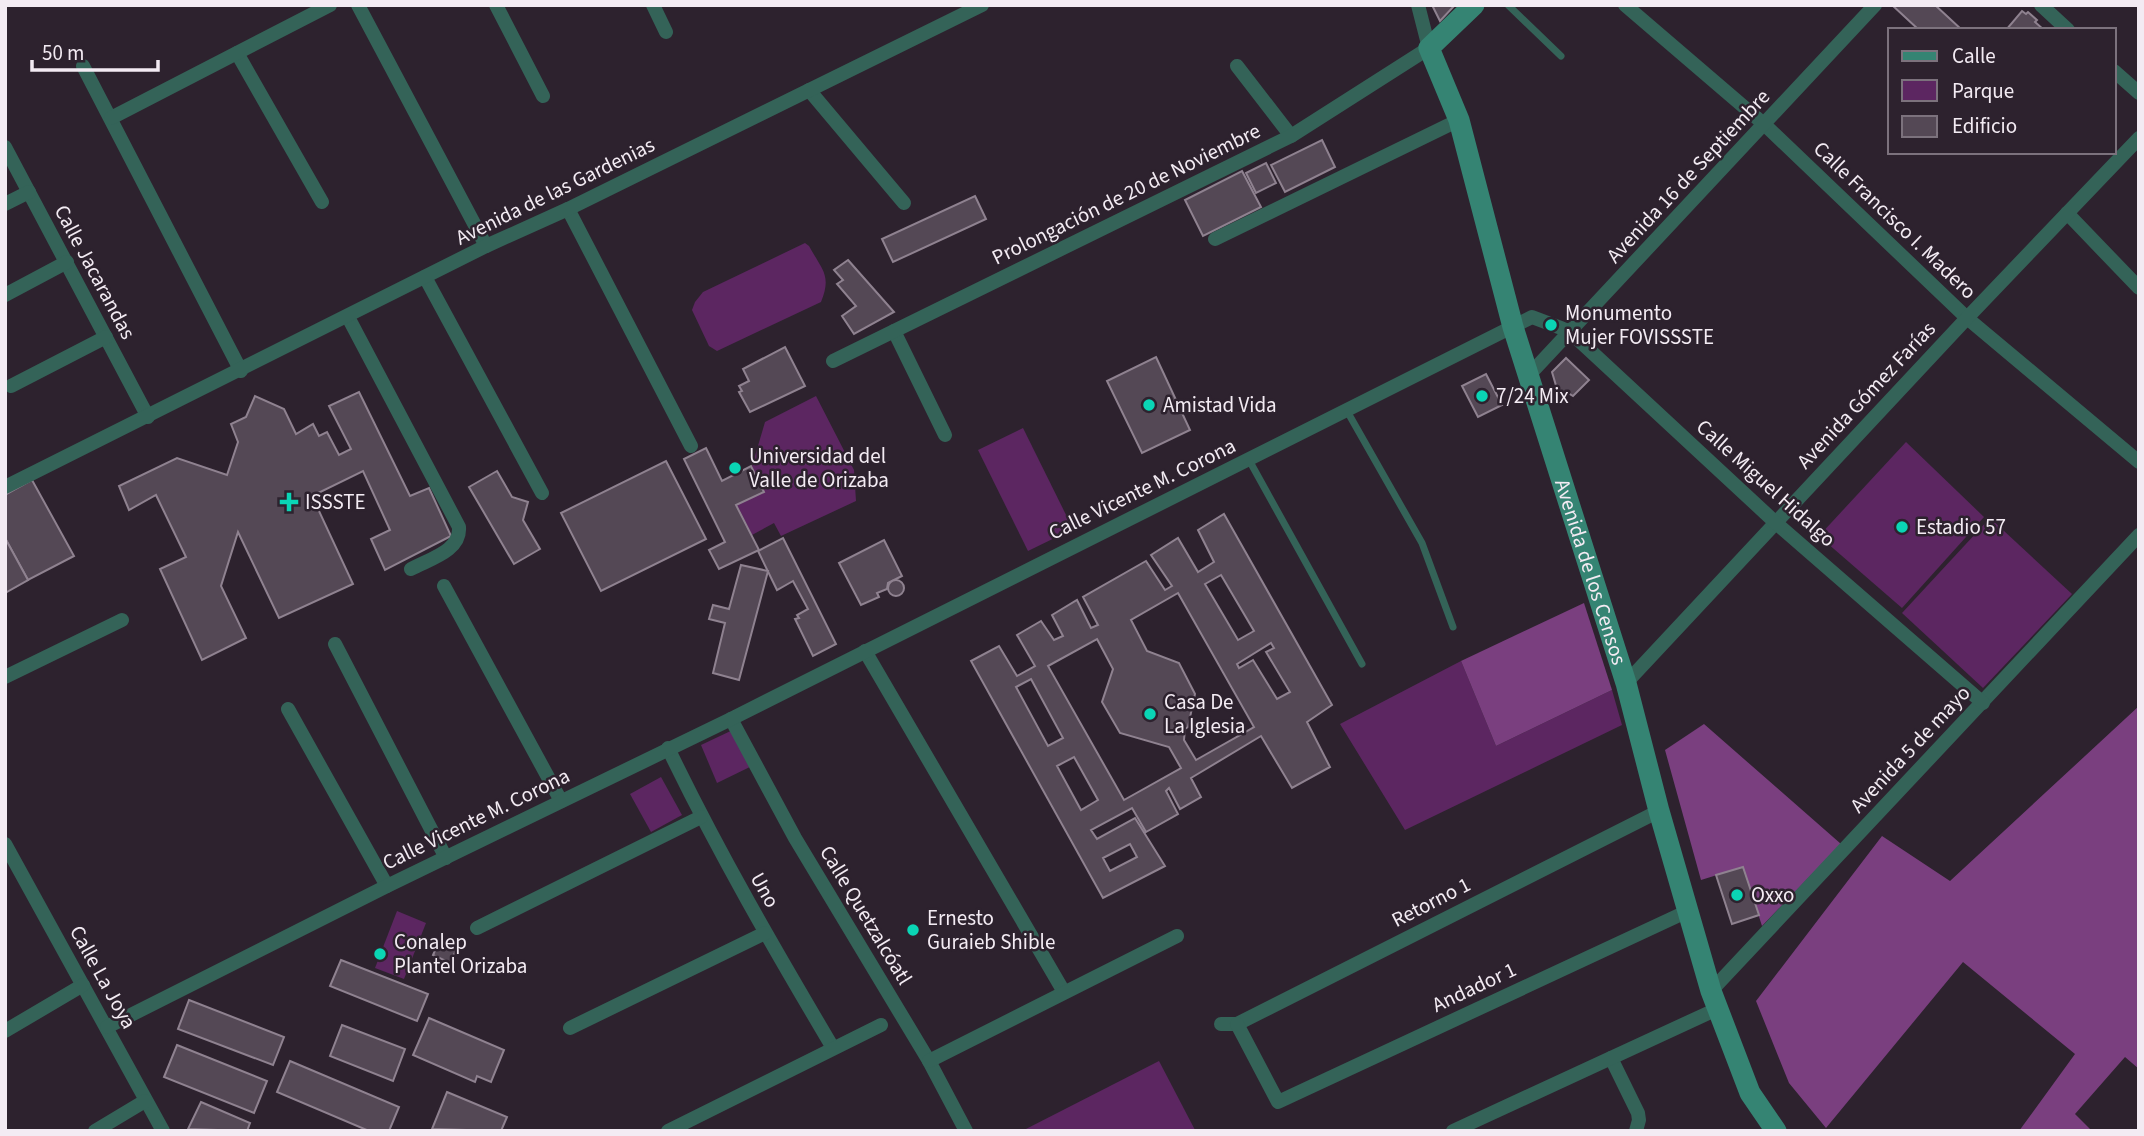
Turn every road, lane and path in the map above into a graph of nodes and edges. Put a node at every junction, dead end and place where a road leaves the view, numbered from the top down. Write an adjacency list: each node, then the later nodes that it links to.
1 (330, 5): 15 (street)
2 (358, 5): 36 (street)
3 (496, 5): 22 (street)
4 (653, 5): 13 (street)
5 (982, 5): 20 (street, Avenida de las Gardenias)
6 (1418, 5): 14 (street, Avenida de los Censos)
7 (1474, 5): 14 (street)
8 (1508, 5): 16 (lane)
9 (1625, 5): 25 (street, Calle Francisco I. Madero)
10 (1875, 5): 25 (street, Avenida 16 de Septiembre)
11 (2041, 5): 12 (street)
12 (2066, 28)
13 (666, 32)
14 (1429, 48): 24 (street, Avenida de los Censos); 26 (street, Prolongación de 20 de Noviembre)
15 (237, 53): 23 (street); 30 (street)
16 (1561, 56)
17 (83, 66): 23 (street)
18 (1237, 66): 26 (street)
19 (2116, 73): 21 (street)
20 (809, 90): 31 (street); 33 (street, Avenida de las Gardenias)
21 (2139, 93)
22 (543, 96)
23 (111, 118): 48 (street)
24 (1459, 120): 35 (street); 43 (street, Avenida de los Censos)
25 (1765, 125): 42 (street, Calle Francisco I. Madero); 45 (street, Avenida 16 de Septiembre)
26 (1291, 136): 44 (street, Prolongación de 20 de Noviembre)
27 (2139, 138): 34 (street, Avenida Gómez Farías)
28 (5, 147): 29 (street, Calle Jacarandas)
29 (29, 192): 32 (street); 37 (street, Calle Jacarandas)
30 (322, 202)
31 (904, 203)
32 (5, 204)
33 (568, 209): 36 (street, Avenida de las Gardenias); 54 (street)
34 (2067, 213): 39 (street); 42 (street, Avenida Gómez Farías)
35 (1215, 239)
36 (486, 246): 38 (street, Avenida de las Gardenias)
37 (67, 262): 40 (street); 46 (street, Calle Jacarandas)
38 (425, 277): 41 (street, Avenida de las Gardenias); 58 (street)
39 (2139, 288)
40 (5, 295)
41 (348, 317): 48 (street, Avenida de las Gardenias); 61 (street)
42 (1966, 318): 56 (street, Calle Francisco I. Madero); 59 (street, Avenida Gómez Farías)
43 (1513, 327): 45 (street, Calle Miguel Hidalgo); 49 (street, Avenida de los Censos); 51 (street, Calle Vicente M. Corona)
44 (894, 331): 47 (street, Prolongación de 20 de Noviembre); 53 (street)
45 (1569, 331): 49 (street, Avenida 16 de Septiembre); 59 (street, Calle Miguel Hidalgo)
46 (106, 337): 50 (street); 52 (street, Calle Jacarandas)
47 (833, 361)
48 (241, 371): 52 (street, Avenida de las Gardenias)
49 (1530, 374): 69 (street, Avenida de los Censos)
50 (11, 386)
51 (1347, 411): 55 (street, Calle Vicente M. Corona); 64 (lane)
52 (148, 417): 57 (street, Avenida de las Gardenias)
53 (945, 435)
54 (691, 446)
55 (1249, 460): 66 (street, Calle Vicente M. Corona); 67 (lane)
56 (2139, 461)
57 (5, 487)
58 (542, 493)
59 (1776, 523): 69 (street, Avenida Gómez Farías); 70 (street, Calle Miguel Hidalgo)
60 (2139, 535): 70 (street, Avenida 5 de mayo)
61 (411, 569)
62 (444, 586): 74 (street)
63 (122, 620): 68 (street)
64 (1453, 627)
65 (335, 644): 78 (street)
66 (864, 651): 72 (street, Calle Vicente M. Corona); 85 (street)
67 (1362, 664)
68 (5, 677)
69 (1626, 683): 75 (street, Avenida de los Censos)
70 (1983, 703): 86 (street, Avenida 5 de mayo)
71 (288, 709): 79 (street)
72 (731, 719): 73 (street, Calle Vicente M. Corona); 95 (street, Calle Quetzalcóatl)
73 (668, 748): 74 (street, Calle Vicente M. Corona); 76 (street, Uno)
74 (561, 801): 78 (street, Calle Vicente M. Corona)
75 (1659, 811): 80 (street, Avenida de los Censos); 88 (street, Retorno 1)
76 (701, 817): 81 (street); 82 (street, Uno)
77 (5, 844): 84 (street, Calle La Joya)
78 (446, 858): 79 (street, Calle Vicente M. Corona)
79 (387, 886): 90 (street, Calle Vicente M. Corona)
80 (1688, 911): 86 (street, Avenida de los Censos); 88 (street, Andador 1)
81 (477, 928)
82 (765, 933): 91 (street); 93 (street, Uno)
83 (1177, 936): 85 (street)
84 (83, 985): 90 (street, Calle La Joya); 92 (street)
85 (1064, 992): 95 (street)
86 (1714, 1000): 94 (street); 103 (street, Avenida de los Censos)
87 (1220, 1024): 88 (street, Retorno 1)
88 (1237, 1024)
89 (881, 1025): 93 (street)
90 (107, 1027): 96 (street, Calle La Joya)
91 (570, 1028)
92 (5, 1031)
93 (833, 1048): 99 (street)
94 (1611, 1058): 101 (street); 102 (street)
95 (929, 1061): 100 (street, Calle Quetzalcóatl)
96 (145, 1101): 97 (street); 98 (street, Calle La Joya)
97 (95, 1131)
98 (163, 1131)
99 (668, 1131)
100 (966, 1131)
101 (1453, 1131)
102 (1636, 1131)
103 (1776, 1131)

